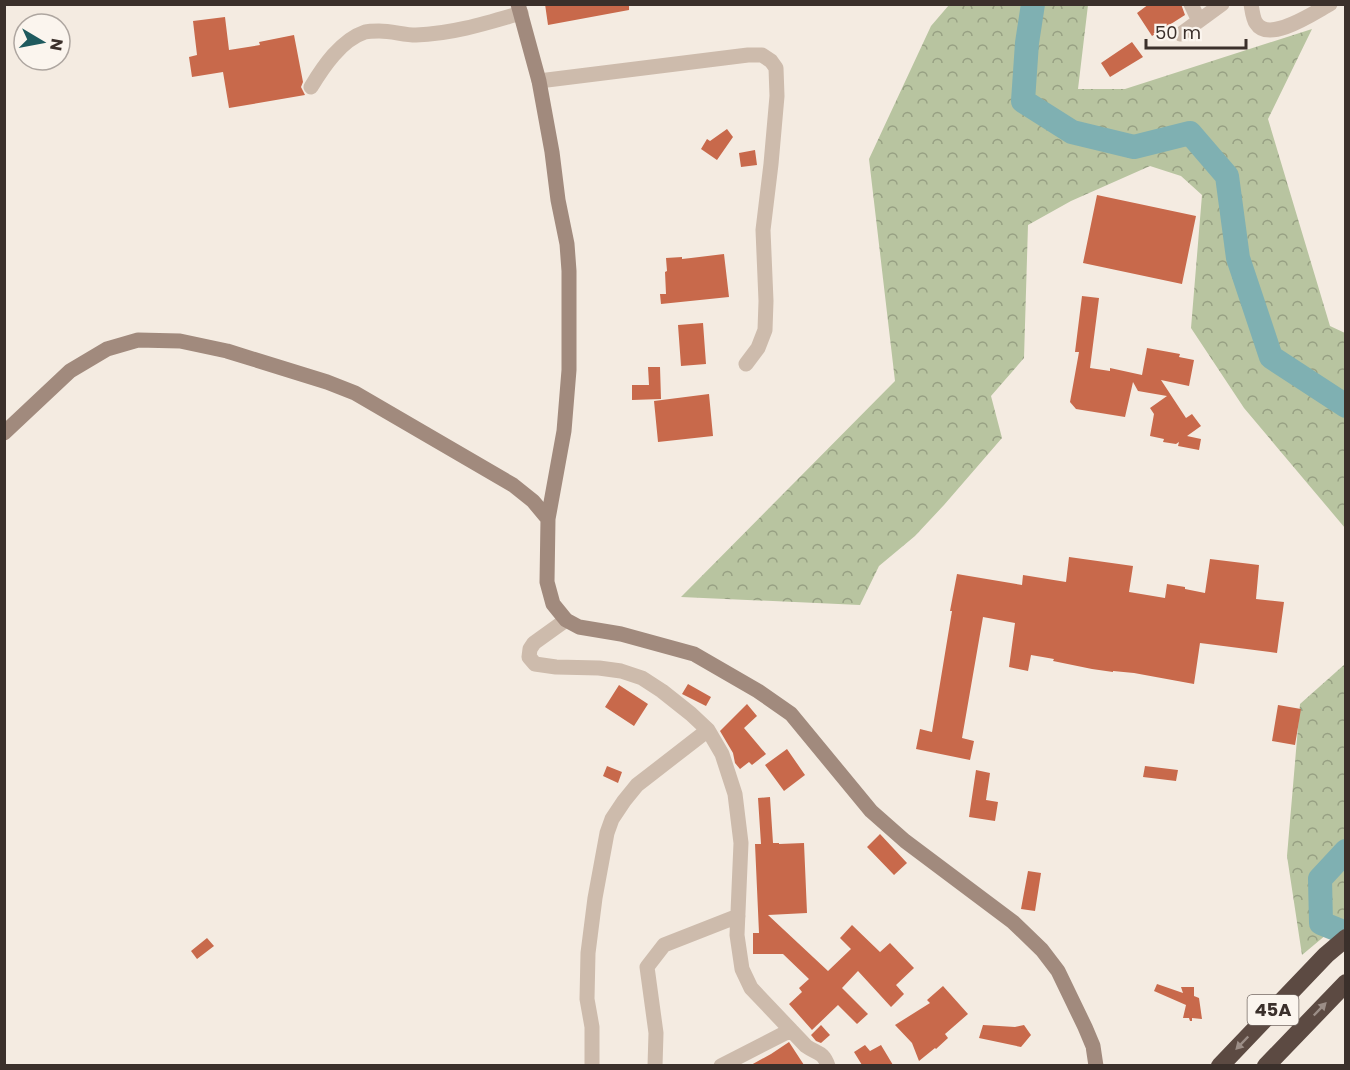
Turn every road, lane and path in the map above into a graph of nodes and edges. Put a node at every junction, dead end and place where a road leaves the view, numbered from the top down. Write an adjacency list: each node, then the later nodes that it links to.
1 (1191, 4): 6 (street)
2 (1222, 4): 6 (street)
3 (1251, 4): 4 (street)
4 (1330, 4)
5 (520, 9): 8 (street); 9 (street)
6 (1199, 21): 7 (street)
7 (1181, 34)
8 (539, 81): 10 (street); 12 (street)
9 (310, 87)
10 (746, 364)
11 (4, 433): 12 (street)
12 (548, 519): 13 (street)
13 (566, 620): 14 (street); 23 (street)
14 (708, 730): 15 (street); 19 (street)
15 (738, 916): 18 (street); 20 (street)
16 (1346, 938): 24 (highway, 45A, one-way to 24)
17 (1346, 983): 25 (highway, 45A, one-way to 17)
18 (790, 1030): 21 (street); 22 (street)
19 (592, 1065)
20 (655, 1065)
21 (721, 1065)
22 (828, 1065)
23 (1096, 1065)
24 (1220, 1065)
25 (1266, 1065)

